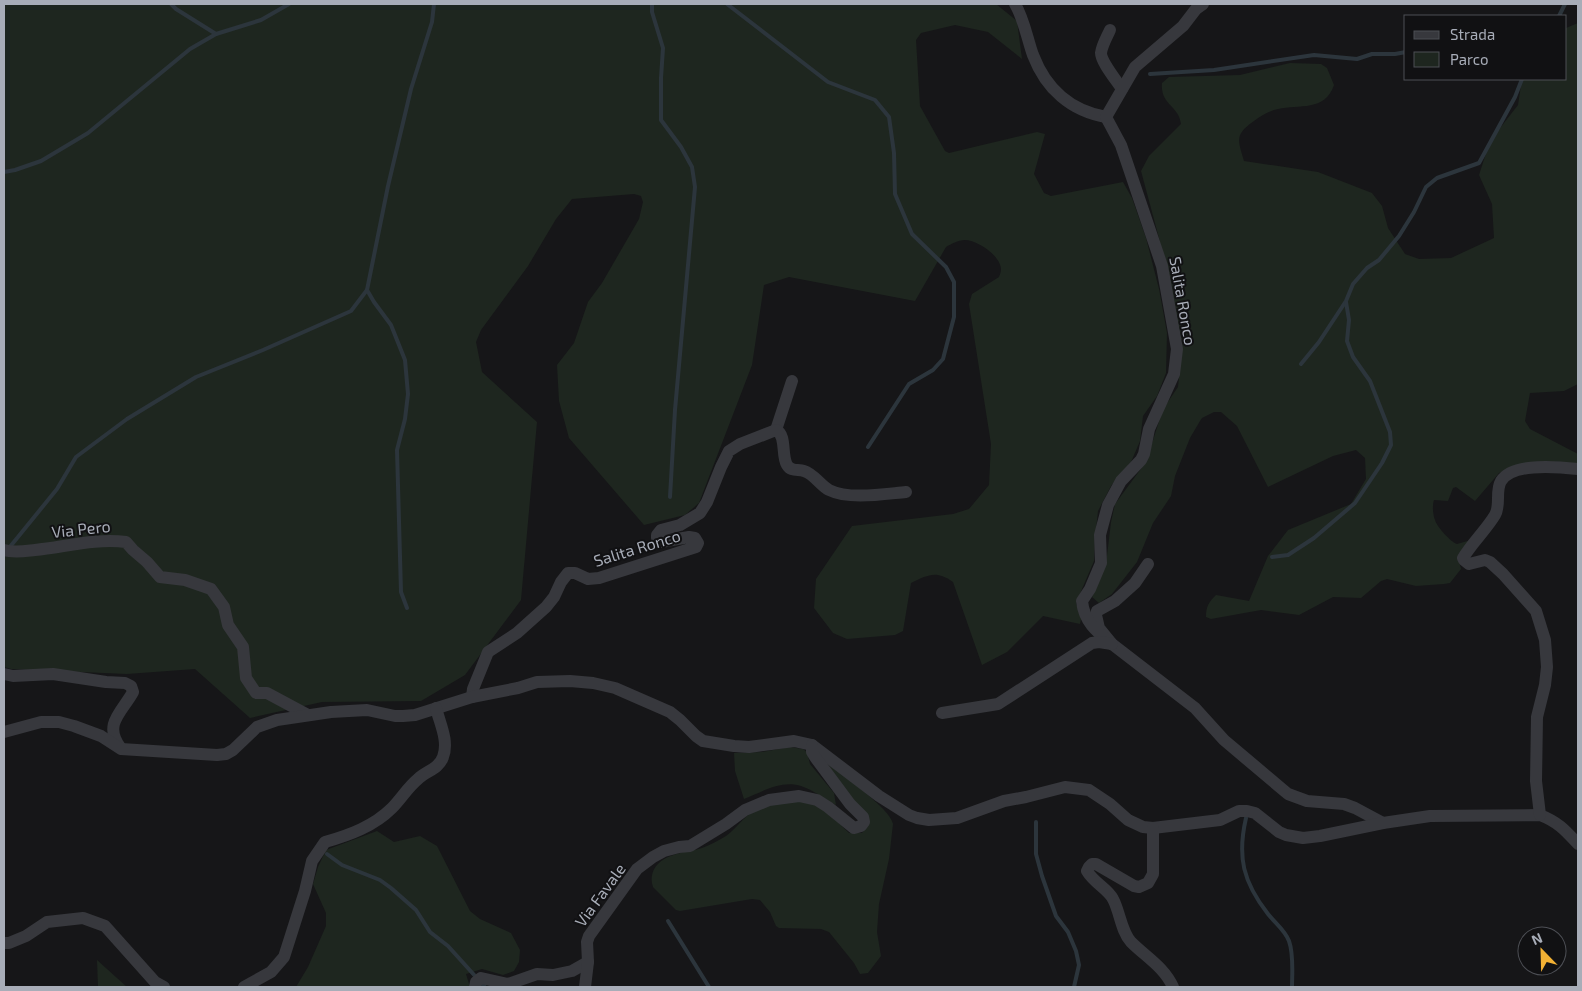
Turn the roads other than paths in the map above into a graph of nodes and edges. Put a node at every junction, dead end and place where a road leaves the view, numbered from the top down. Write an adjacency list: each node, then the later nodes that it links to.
1 (1015, 4): 5 (street)
2 (1203, 4): 4 (street)
3 (1110, 30): 4 (street)
4 (1122, 89): 5 (street)
5 (1106, 117): 12 (street, Salita Ronco)
6 (792, 381): 7 (street)
7 (776, 430): 9 (street); 14 (street, Salita Ronco)
8 (1578, 469): 21 (street)
9 (906, 492)
10 (4, 550): 17 (street, Via Pero)
11 (1148, 564): 12 (street)
12 (1112, 644): 16 (street); 22 (street, Salita Ronco)
13 (4, 674): 20 (street)
14 (472, 697): 15 (street); 19 (street)
15 (436, 708): 17 (street); 28 (street)
16 (942, 713)
17 (308, 715): 20 (street)
18 (4, 732): 20 (street)
19 (812, 745): 23 (street); 26 (street, Via Favale)
20 (122, 750)
21 (1540, 814): 22 (street); 24 (street)
22 (1383, 823): 23 (street)
23 (1153, 828): 31 (street)
24 (1578, 844)
25 (4, 942): 27 (street)
26 (588, 962): 29 (street); 30 (street, Via Favale)
27 (164, 987)
28 (244, 987)
29 (475, 987)
30 (585, 987)
31 (1173, 987)

